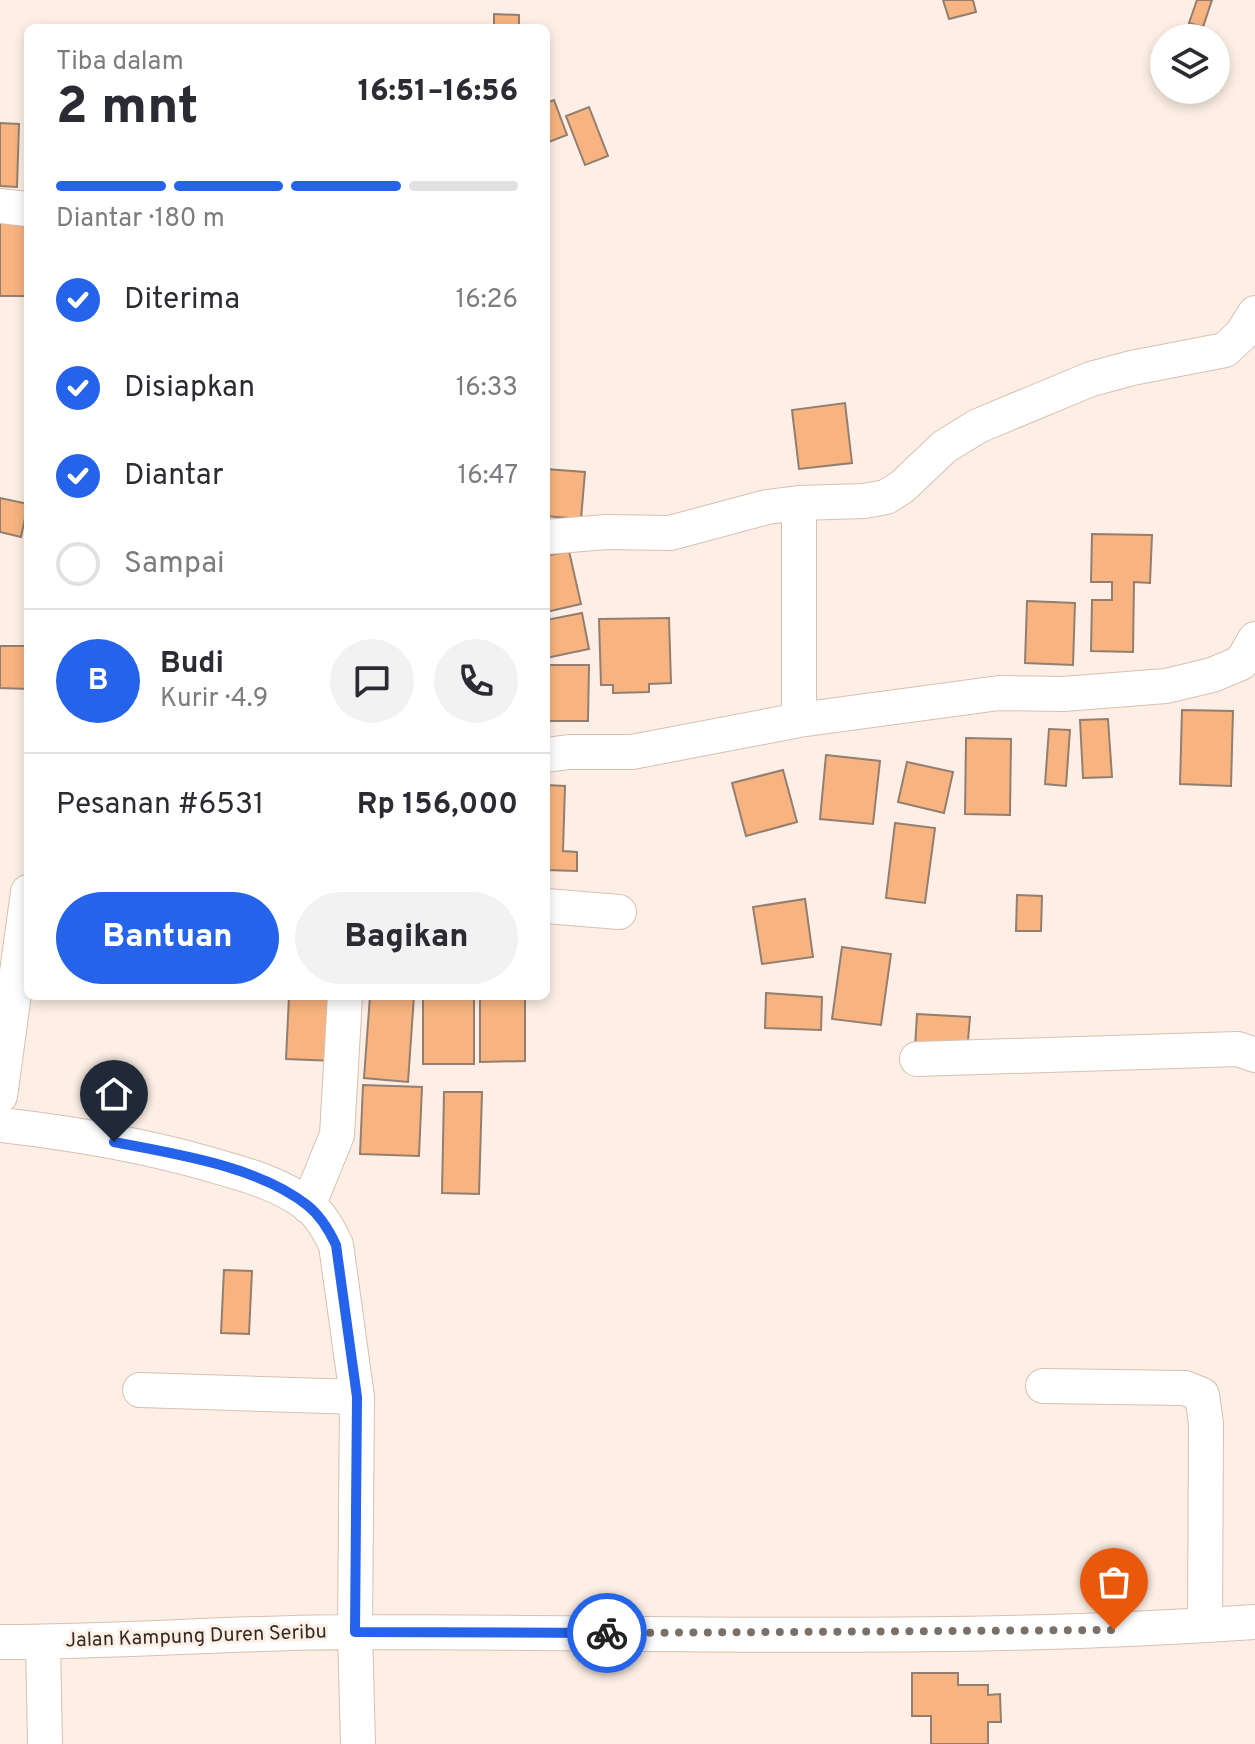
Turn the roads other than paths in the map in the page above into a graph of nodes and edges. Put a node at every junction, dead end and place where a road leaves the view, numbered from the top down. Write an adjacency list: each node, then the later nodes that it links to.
1 (0, 206): 2 (street)
2 (24, 209)
3 (1255, 313): 4 (street)
4 (799, 503): 5 (street); 7 (street)
5 (550, 537)
6 (1255, 639): 7 (street)
7 (799, 720): 8 (street)
8 (550, 754)
9 (550, 906): 10 (street)
10 (619, 912)
11 (24, 921): 15 (street)
12 (345, 1000): 17 (street)
13 (1255, 1055): 14 (street)
14 (917, 1059)
15 (0, 1096)
16 (0, 1125): 17 (street)
17 (308, 1206): 20 (street)
18 (1043, 1386): 22 (street)
19 (140, 1390): 20 (street)
20 (357, 1397): 23 (street)
21 (1255, 1622): 22 (street, Jalan Kampung Duren Seribu)
22 (1205, 1625): 23 (street, Jalan Kampung Duren Seribu)
23 (355, 1632): 25 (street, Jalan Kampung Duren Seribu); 27 (street)
24 (0, 1642): 25 (street, Jalan Kampung Duren Seribu)
25 (43, 1642): 26 (street)
26 (45, 1744)
27 (358, 1744)

